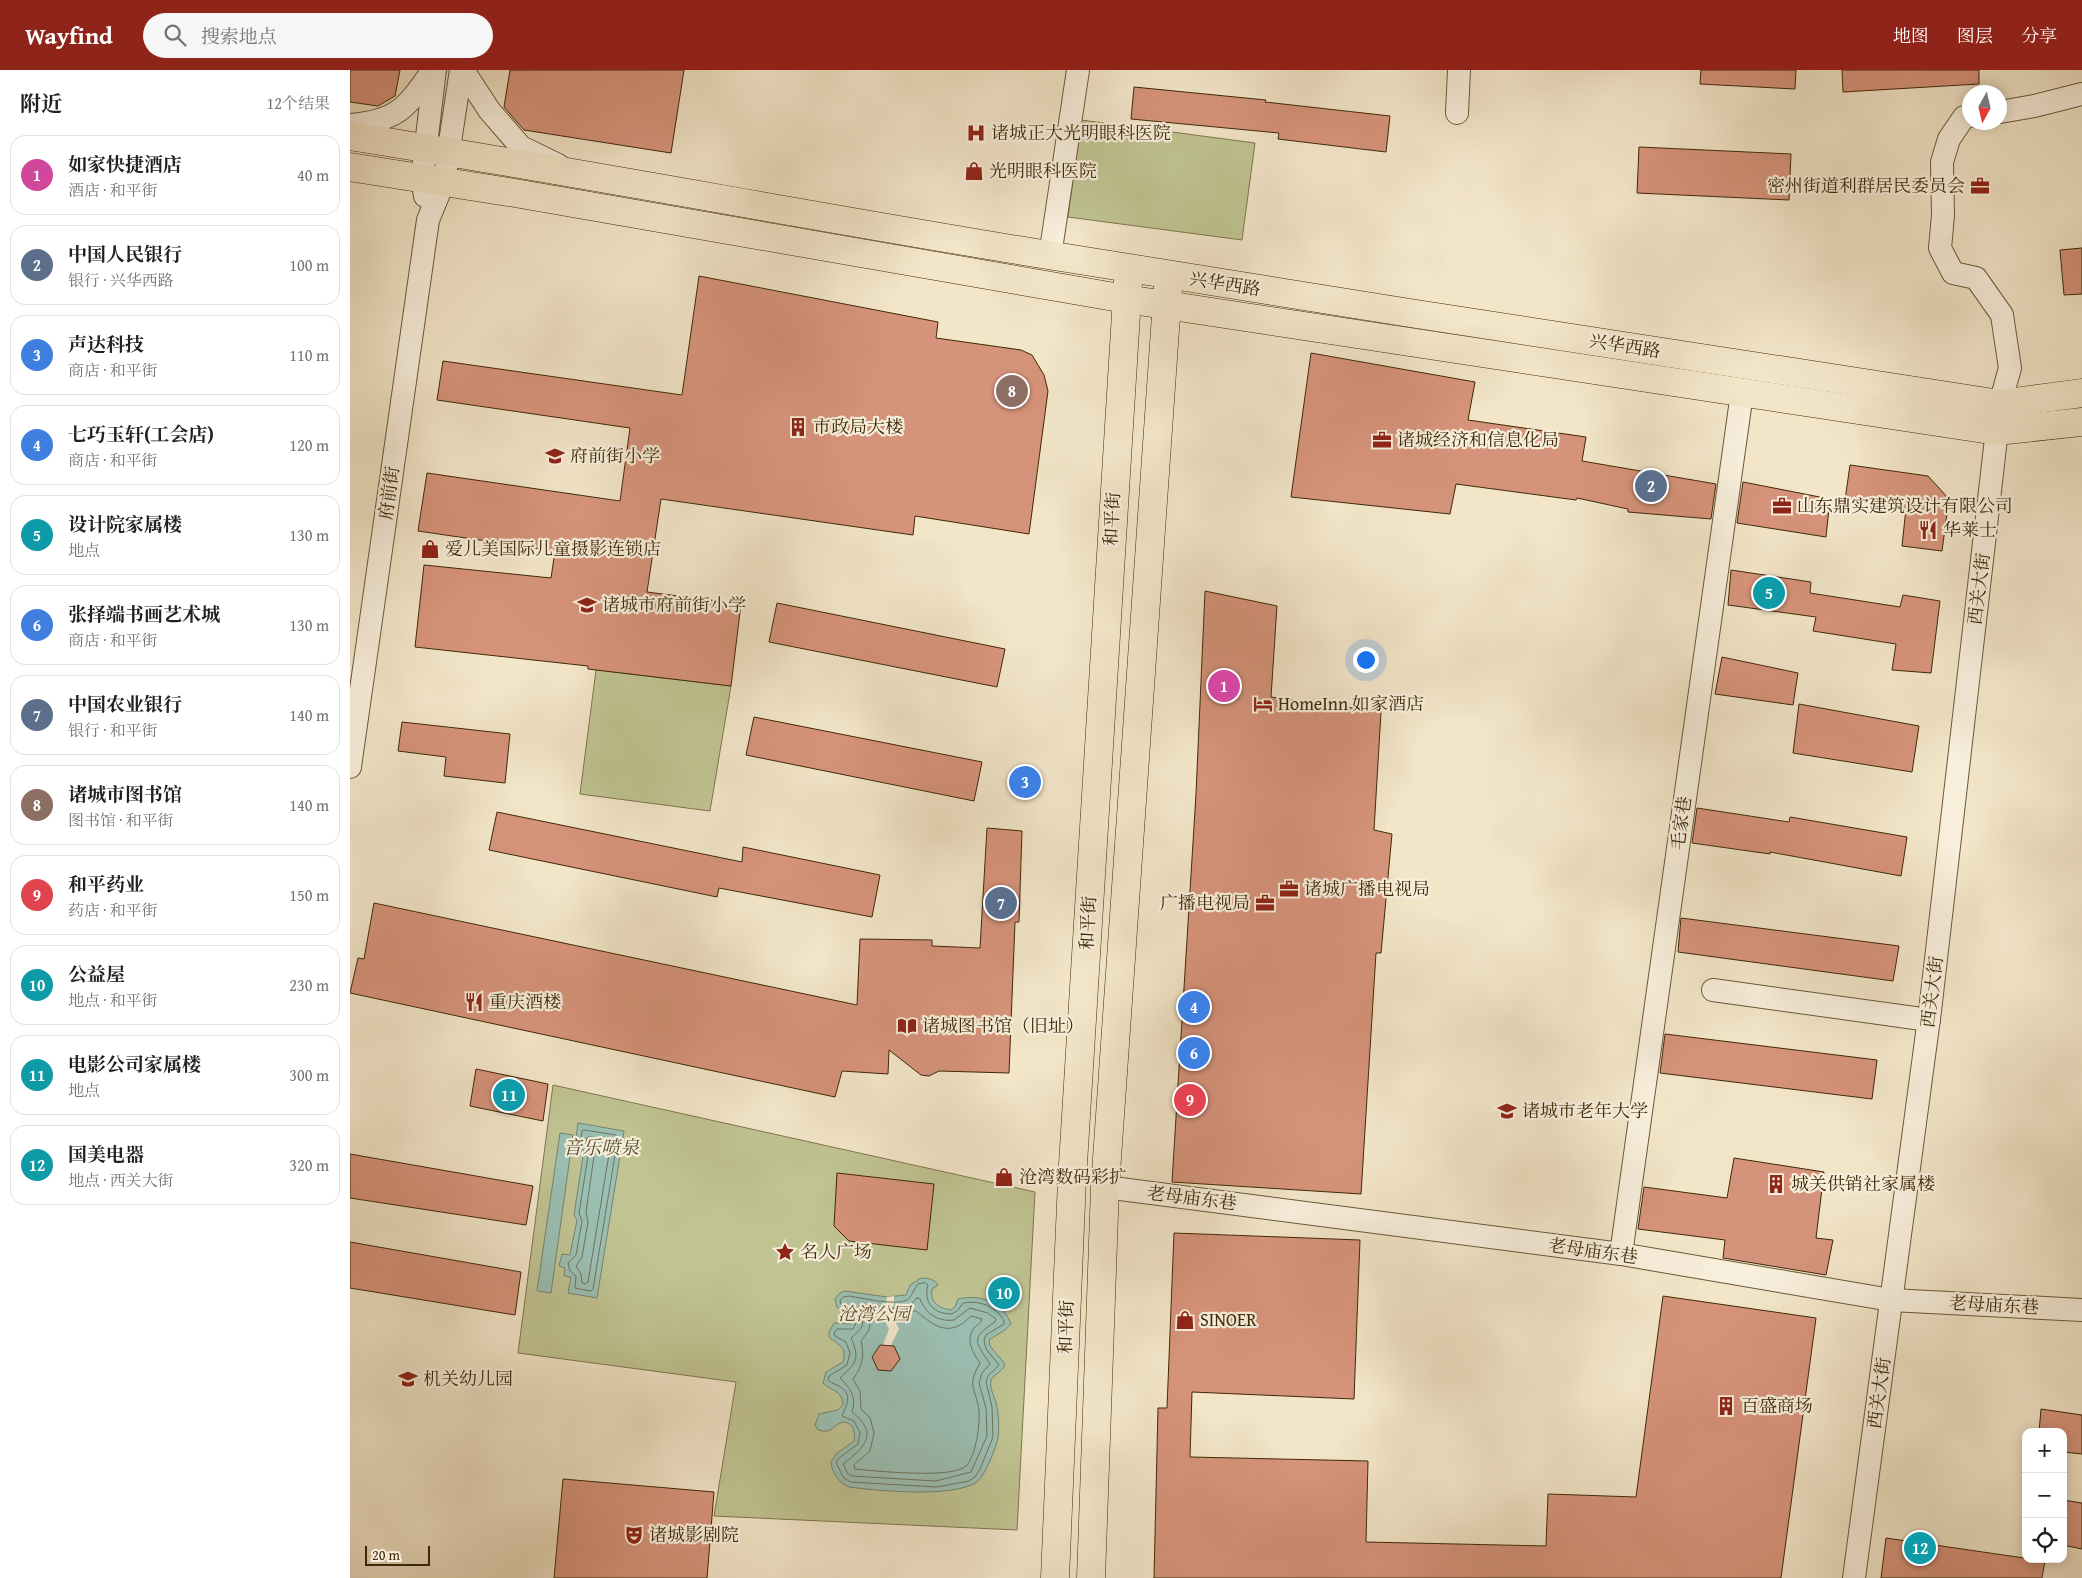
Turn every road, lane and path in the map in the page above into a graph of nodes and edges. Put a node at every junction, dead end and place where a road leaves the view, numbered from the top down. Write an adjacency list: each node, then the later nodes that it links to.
1 (434, 70): 9 (street); 11 (street, 府前街)
2 (462, 70): 11 (street, 府前街); 13 (street)
3 (1078, 70): 15 (street)
4 (1459, 70): 7 (street)
5 (2082, 94): 6 (street)
6 (2007, 111)
7 (1457, 113)
8 (1962, 120): 22 (street, 西关大街)
9 (350, 125)
10 (350, 136): 11 (main road, 兴华西路)
11 (437, 150): 13 (main road, 兴华西路); 14 (street, 府前街)
12 (350, 167): 14 (main road)
13 (577, 175): 15 (main road, 兴华西路)
14 (433, 180): 18 (main road); 25 (street, 府前街)
15 (1050, 256): 16 (main road, 兴华西路)
16 (1130, 268): 17 (main road, 兴华西路); 18 (main road, 和平街)
17 (1169, 276): 19 (main road, 和平街); 22 (main road, 兴华西路)
18 (1126, 299): 19 (main road); 32 (main road, 和平街)
19 (1165, 305): 20 (main road); 28 (main road, 和平街)
20 (1742, 393): 24 (main road); 29 (street, 毛家巷)
21 (2082, 393): 22 (main road, 兴华西路)
22 (2000, 404): 24 (street, 西关大街)
23 (2082, 422): 24 (main road)
24 (1997, 431): 27 (street, 西关大街)
25 (350, 767)
26 (1713, 990): 27 (street)
27 (1929, 1020): 30 (street, 西关大街)
28 (1105, 1187): 29 (street, 老母庙东巷); 33 (main road, 和平街)
29 (1621, 1254): 30 (street, 老母庙东巷)
30 (1891, 1300): 31 (street, 老母庙东巷); 34 (street, 西关大街)
31 (2082, 1310)
32 (1055, 1578)
33 (1090, 1578)
34 (1854, 1578)

